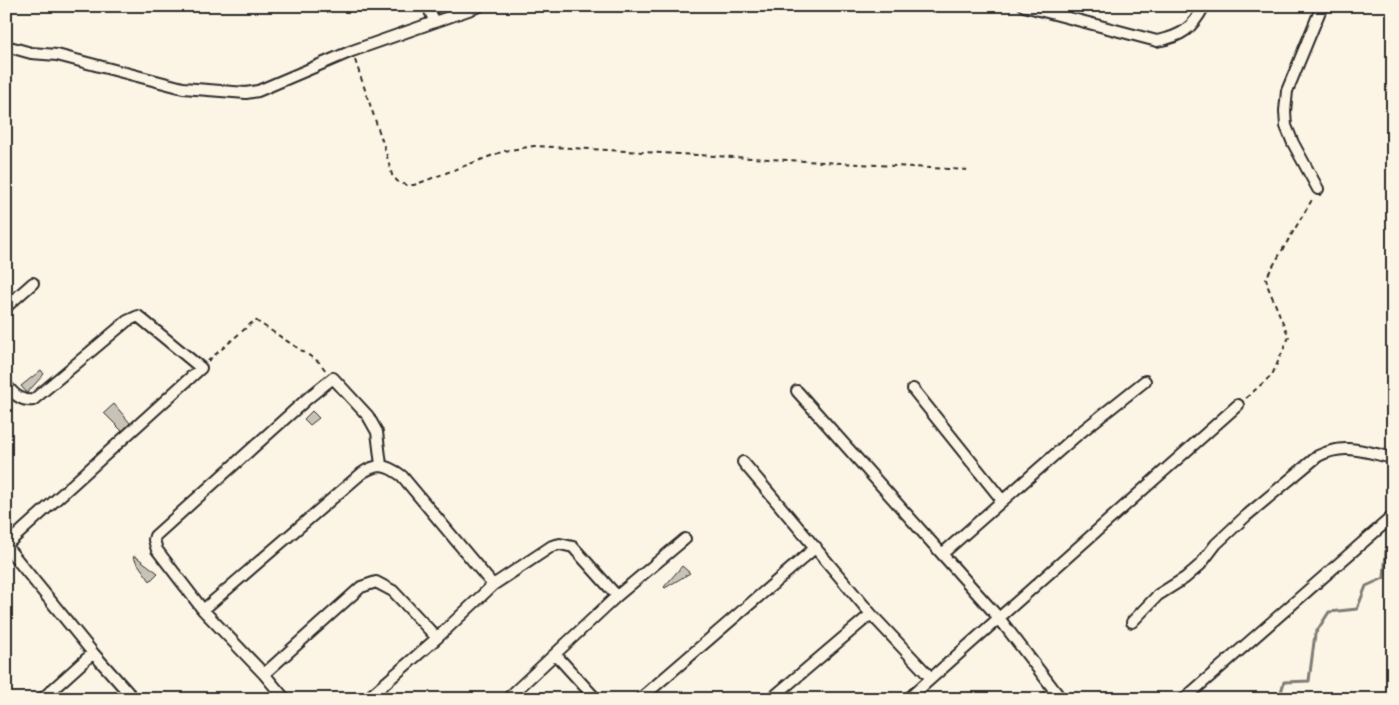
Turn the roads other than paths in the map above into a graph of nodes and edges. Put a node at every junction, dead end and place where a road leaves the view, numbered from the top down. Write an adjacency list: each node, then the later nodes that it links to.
1 (428, 6): 6 (street)
2 (480, 6): 6 (street)
3 (1024, 6): 4 (street)
4 (1204, 6)
5 (1322, 6): 8 (street)
6 (434, 21): 7 (street)
7 (6, 46)
8 (1318, 189)
9 (33, 283): 10 (street)
10 (6, 307)
11 (1145, 381): 19 (street)
12 (6, 385): 22 (street)
13 (913, 389): 19 (street)
14 (796, 391): 24 (street)
15 (1238, 405): 29 (street)
16 (1393, 458): 30 (street)
17 (743, 462): 23 (street)
18 (381, 465): 25 (street); 27 (street); 27 (street)
19 (1002, 500): 24 (street)
20 (1393, 516): 47 (street)
21 (685, 539): 26 (street)
22 (6, 546): 32 (street)
23 (816, 547): 28 (street); 43 (street)
24 (942, 554): 29 (street)
25 (493, 585): 26 (street); 31 (street)
26 (618, 596): 33 (street)
27 (202, 610): 34 (street)
28 (871, 614): 35 (street); 44 (street)
29 (999, 618): 35 (street); 36 (street)
30 (1132, 622)
31 (437, 638): 34 (street); 40 (street)
32 (93, 653): 37 (street); 38 (street)
33 (555, 654): 41 (street); 42 (street)
34 (264, 674): 39 (street)
35 (931, 678): 45 (street)
36 (1058, 695): 46 (street)
37 (42, 699)
38 (134, 699)
39 (285, 699)
40 (367, 699)
41 (507, 699)
42 (596, 699)
43 (640, 699)
44 (771, 699)
45 (908, 699)
46 (1046, 699)
47 (1184, 699)

